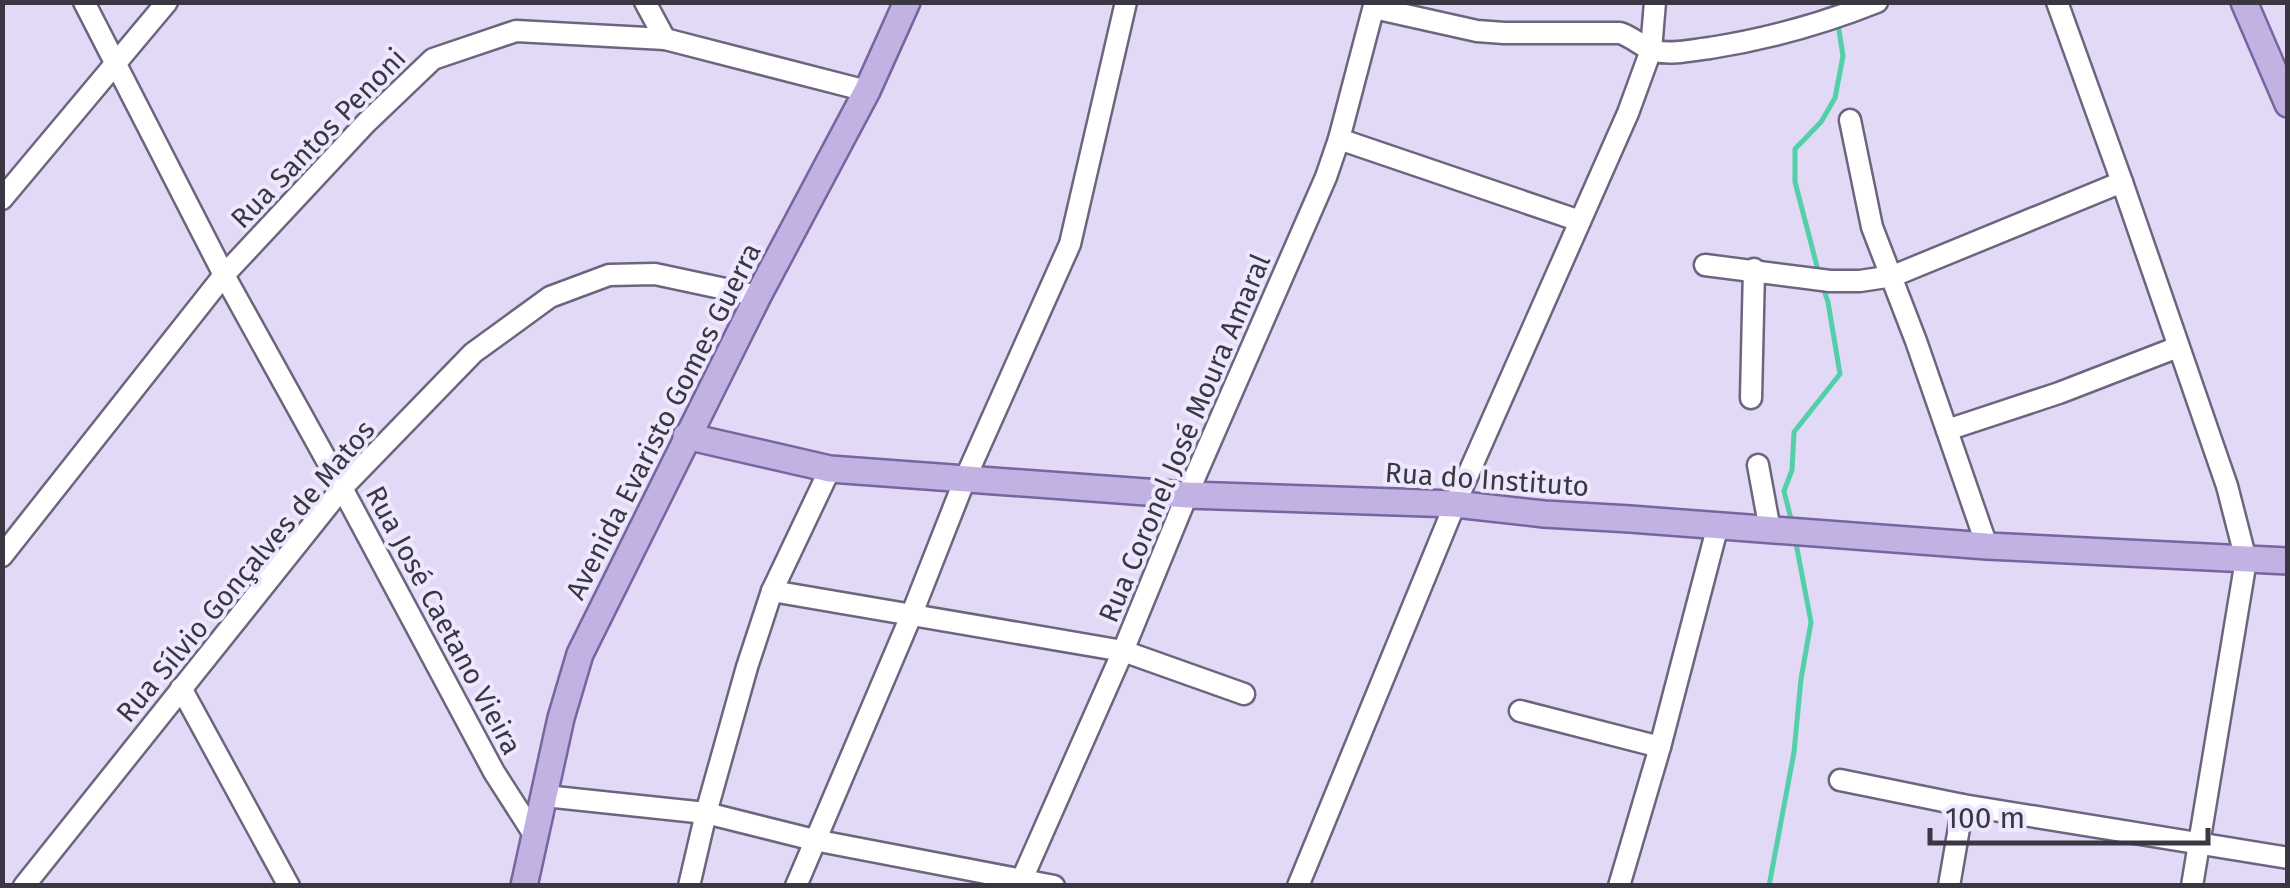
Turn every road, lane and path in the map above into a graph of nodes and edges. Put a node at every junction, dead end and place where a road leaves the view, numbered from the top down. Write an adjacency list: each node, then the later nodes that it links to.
1 (84, 2): 13 (street, Rua José Caetano Vieira)
2 (167, 2): 13 (street)
3 (645, 2): 11 (street)
4 (907, 2): 14 (main road, Avenida Evaristo Gomes Guerra)
5 (1126, 2): 32 (street)
6 (1655, 2): 12 (street)
7 (1878, 2): 12 (street)
8 (2057, 2): 18 (street)
9 (2244, 2): 15 (main road)
10 (1374, 5): 12 (street); 17 (street, Rua Coronel José Moura Amaral)
11 (665, 39): 14 (street, Rua Santos Penoni); 23 (street, Rua Santos Penoni)
12 (1652, 50): 20 (street)
13 (116, 62): 19 (street); 23 (street, Rua José Caetano Vieira)
14 (867, 91): 25 (main road, Avenida Evaristo Gomes Guerra)
15 (2288, 104)
16 (1850, 120): 24 (street)
17 (1339, 140): 20 (street); 34 (street, Rua Coronel José Moura Amaral)
18 (2122, 182): 24 (street); 26 (street)
19 (2, 199)
20 (1580, 221): 35 (street)
21 (1705, 265): 22 (street)
22 (1754, 269): 24 (street); 27 (street)
23 (224, 274): 33 (street, Rua José Caetano Vieira); 39 (street, Rua Santos Penoni)
24 (1892, 276): 28 (street)
25 (758, 296): 29 (main road, Avenida Evaristo Gomes Guerra); 33 (street, Rua Sílvio Gonçalves de Matos)
26 (2178, 347): 28 (street); 40 (street)
27 (1751, 398)
28 (1947, 430): 38 (street)
29 (686, 436): 31 (main road, Rua do Instituto); 50 (main road, Avenida Evaristo Gomes Guerra)
30 (1758, 465): 37 (street)
31 (830, 469): 32 (main road, Rua do Instituto); 42 (street)
32 (966, 478): 34 (main road, Rua do Instituto); 43 (street)
33 (342, 488): 45 (street, Rua Sílvio Gonçalves de Matos); 53 (street, Rua José Caetano Vieira)
34 (1187, 494): 35 (main road, Rua do Instituto); 44 (street, Rua Coronel José Moura Amaral)
35 (1455, 504): 36 (main road, Rua do Instituto); 64 (street)
36 (1718, 525): 37 (main road, Rua do Instituto); 48 (street)
37 (1770, 530): 38 (main road, Rua do Instituto)
38 (1987, 546): 40 (main road, Rua do Instituto)
39 (2, 556)
40 (2246, 560): 41 (main road, Rua do Instituto); 55 (street)
41 (2288, 562)
42 (772, 591): 43 (street); 52 (street)
43 (911, 616): 44 (street); 54 (street)
44 (1124, 651): 46 (street); 57 (street, Rua Coronel José Moura Amaral)
45 (181, 688): 58 (street, Rua Sílvio Gonçalves de Matos); 59 (street)
46 (1244, 694)
47 (1520, 711): 48 (street)
48 (1660, 747): 65 (street)
49 (1840, 780): 51 (street)
50 (545, 796): 52 (street); 53 (main road, Avenida Evaristo Gomes Guerra)
51 (1963, 806): 55 (street); 66 (street)
52 (706, 814): 54 (street); 61 (street)
53 (535, 836): 60 (main road, Avenida Evaristo Gomes Guerra)
54 (814, 840): 57 (street); 62 (street)
55 (2199, 846): 56 (street); 67 (street)
56 (2288, 858)
57 (1020, 883): 63 (street)
58 (24, 886)
59 (289, 886)
60 (524, 886)
61 (689, 886)
62 (796, 886)
63 (1054, 886)
64 (1298, 886)
65 (1619, 886)
66 (1949, 886)
67 (2192, 886)

